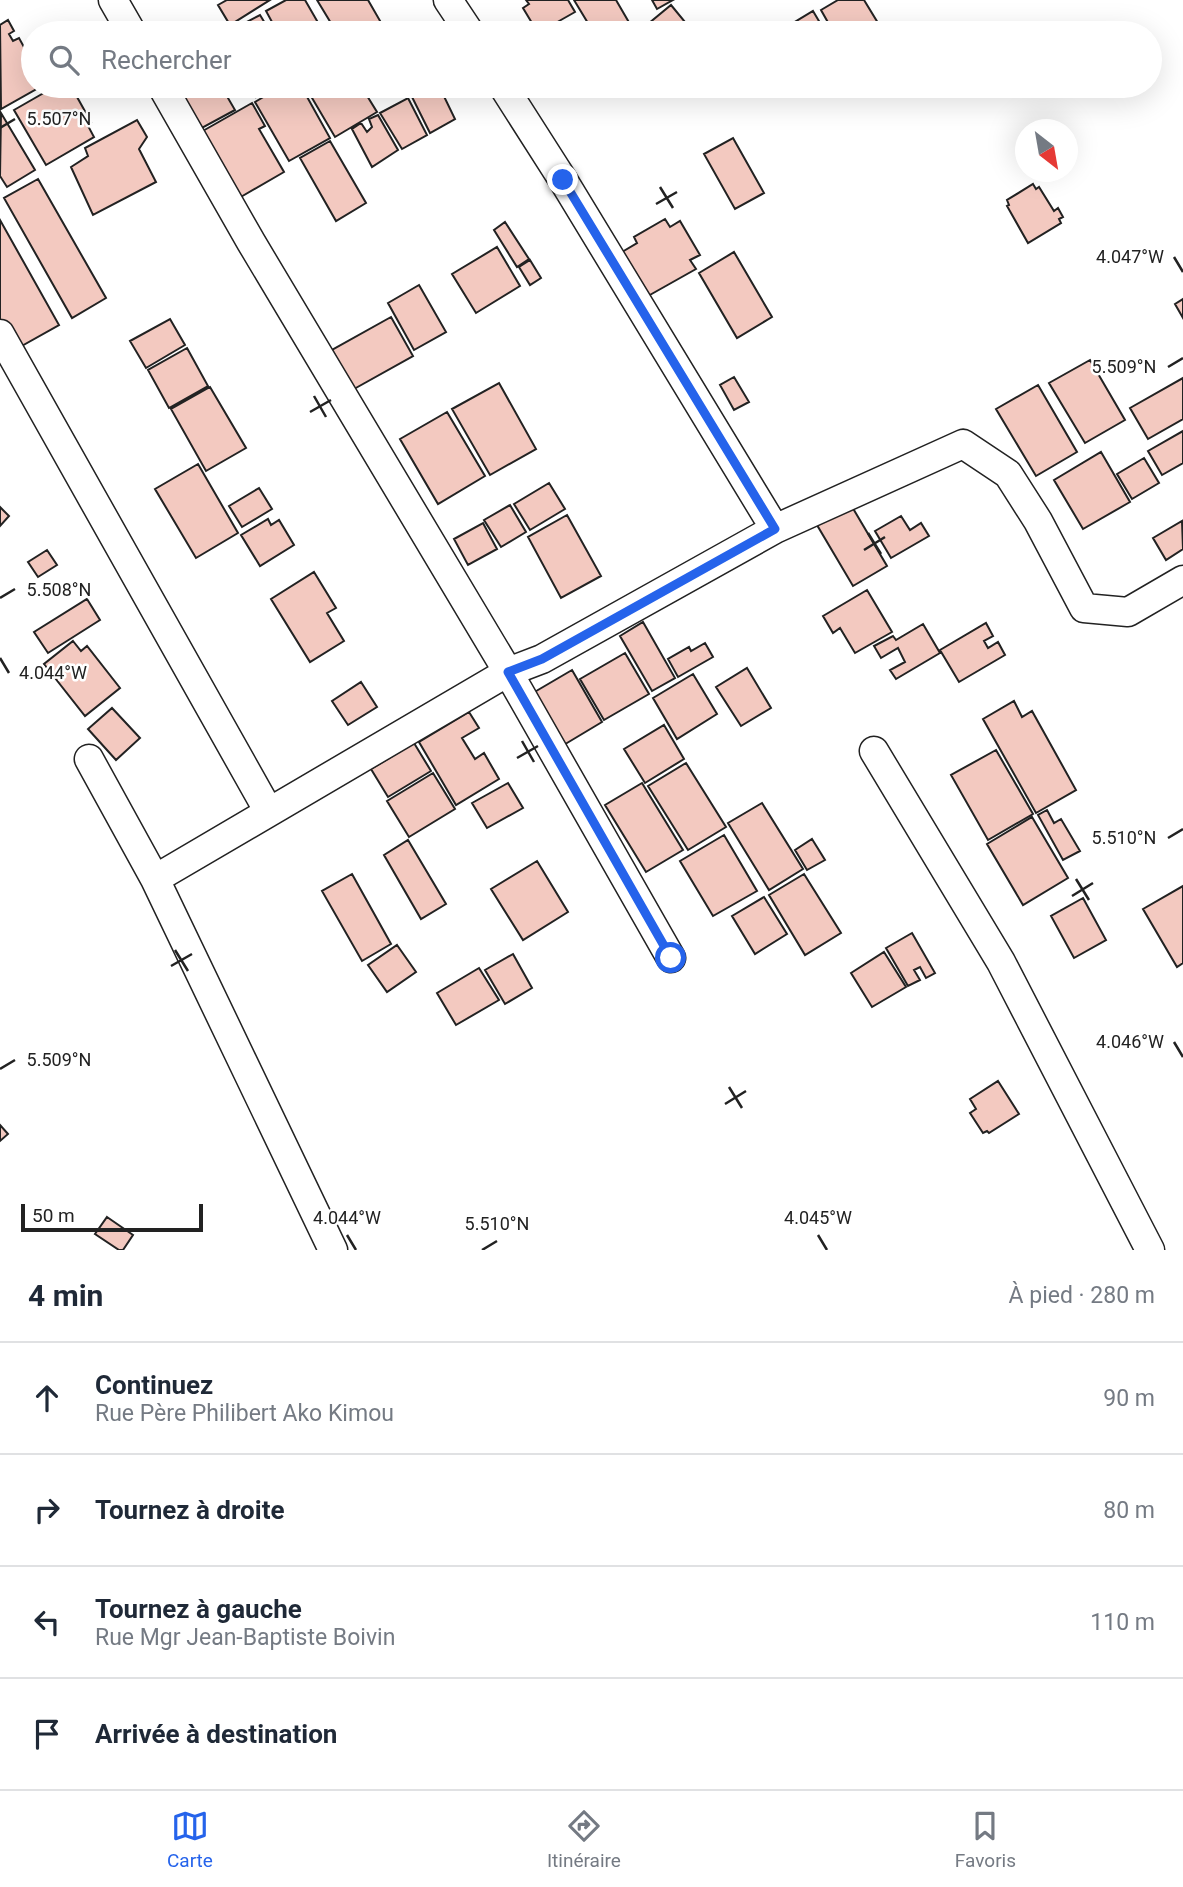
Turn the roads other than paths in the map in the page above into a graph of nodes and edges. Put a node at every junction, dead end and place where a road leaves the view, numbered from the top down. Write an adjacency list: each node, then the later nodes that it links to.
1 (113, 0): 3 (street)
2 (449, 0): 4 (street)
3 (125, 21)
4 (462, 21)
5 (169, 98): 10 (street)
6 (511, 98): 8 (street)
7 (0, 334): 13 (street)
8 (775, 529): 9 (street); 10 (street)
9 (1183, 580)
10 (508, 672): 13 (street); 15 (street)
11 (874, 751): 17 (street)
12 (89, 759): 14 (street)
13 (269, 812): 14 (street)
14 (155, 879): 16 (street)
15 (671, 958)
16 (333, 1250)
17 (1150, 1250)

